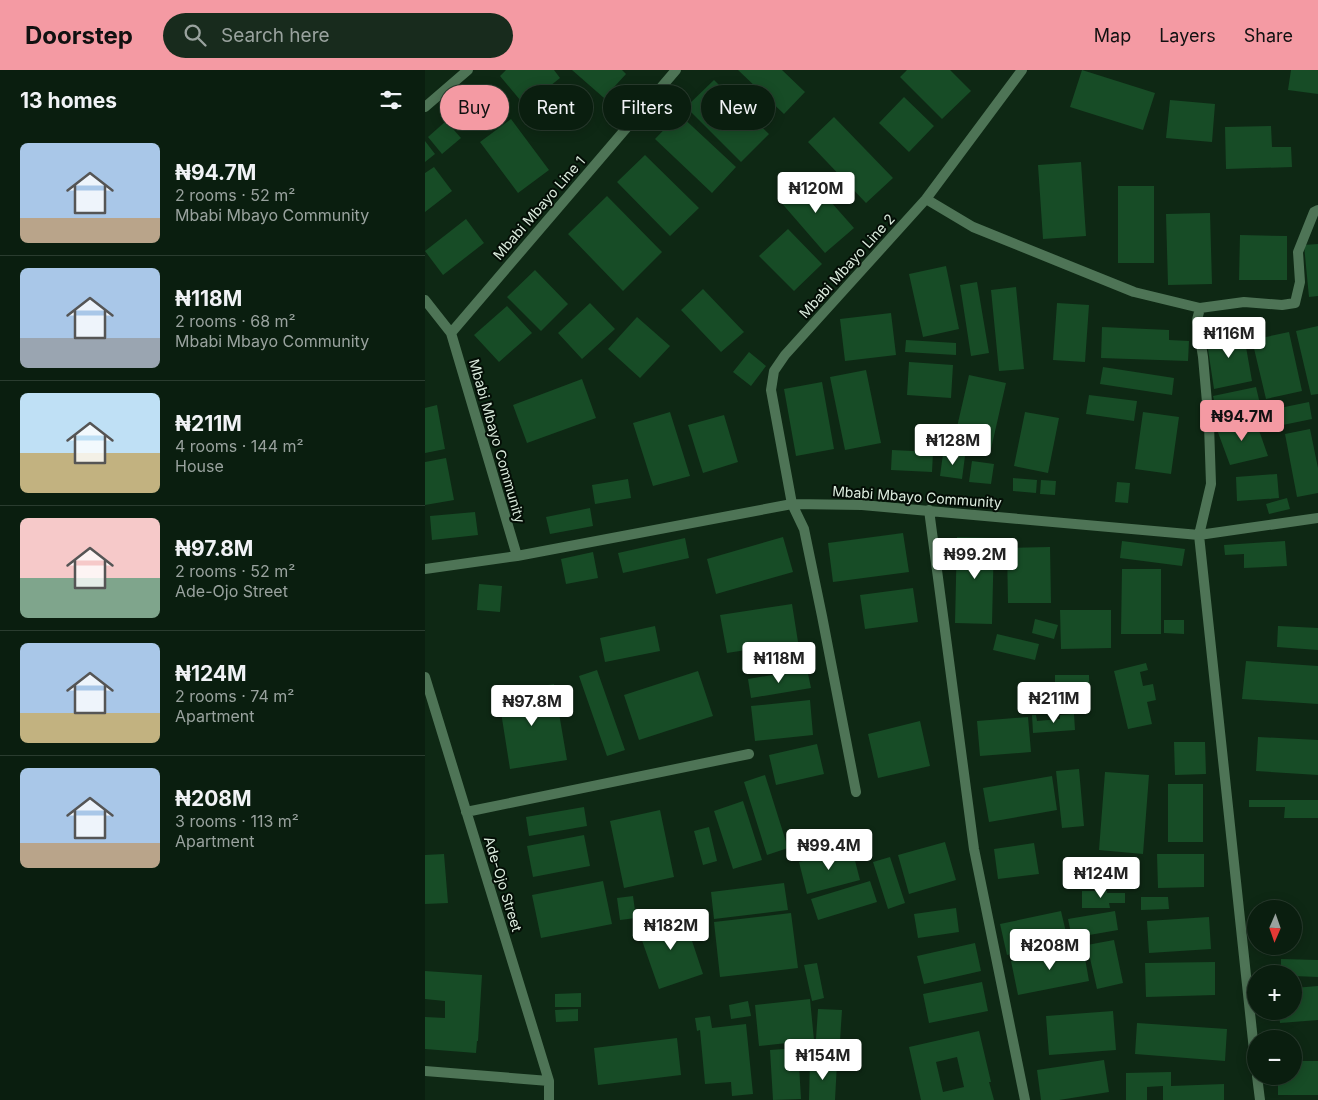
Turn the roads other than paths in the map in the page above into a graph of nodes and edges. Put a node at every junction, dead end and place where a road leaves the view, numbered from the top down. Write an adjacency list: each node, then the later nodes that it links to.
1 (468, 70): 4 (street)
2 (676, 70): 9 (street, Mbabi Mbayo Line 1)
3 (1022, 70): 5 (street, Mbabi Mbayo Line 2)
4 (425, 107)
5 (926, 199): 8 (street); 10 (street, Mbabi Mbayo Line 2)
6 (1318, 210): 8 (street)
7 (425, 300): 9 (street)
8 (1200, 308): 13 (street)
9 (451, 333): 14 (street, Mbabi Mbayo Community)
10 (792, 504): 11 (street, Mbabi Mbayo Community); 14 (street, Mbabi Mbayo Community); 18 (street, Mbabi Mbayo Line 2)
11 (929, 510): 13 (street, Mbabi Mbayo Community); 25 (street)
12 (1318, 518): 13 (street, Mbabi Mbayo Community)
13 (1199, 535): 20 (street)
14 (517, 556): 15 (street, Mbabi Mbayo Community)
15 (425, 569)
16 (425, 677): 19 (street, Ade-Ojo Street)
17 (749, 754): 19 (street)
18 (856, 792)
19 (466, 812): 22 (street, Ade-Ojo Street)
20 (1252, 1030)
21 (425, 1071): 22 (street)
22 (549, 1082): 24 (street, Ade-Ojo Street)
23 (1258, 1085): 26 (street)
24 (549, 1100)
25 (1025, 1100)
26 (1260, 1100)

